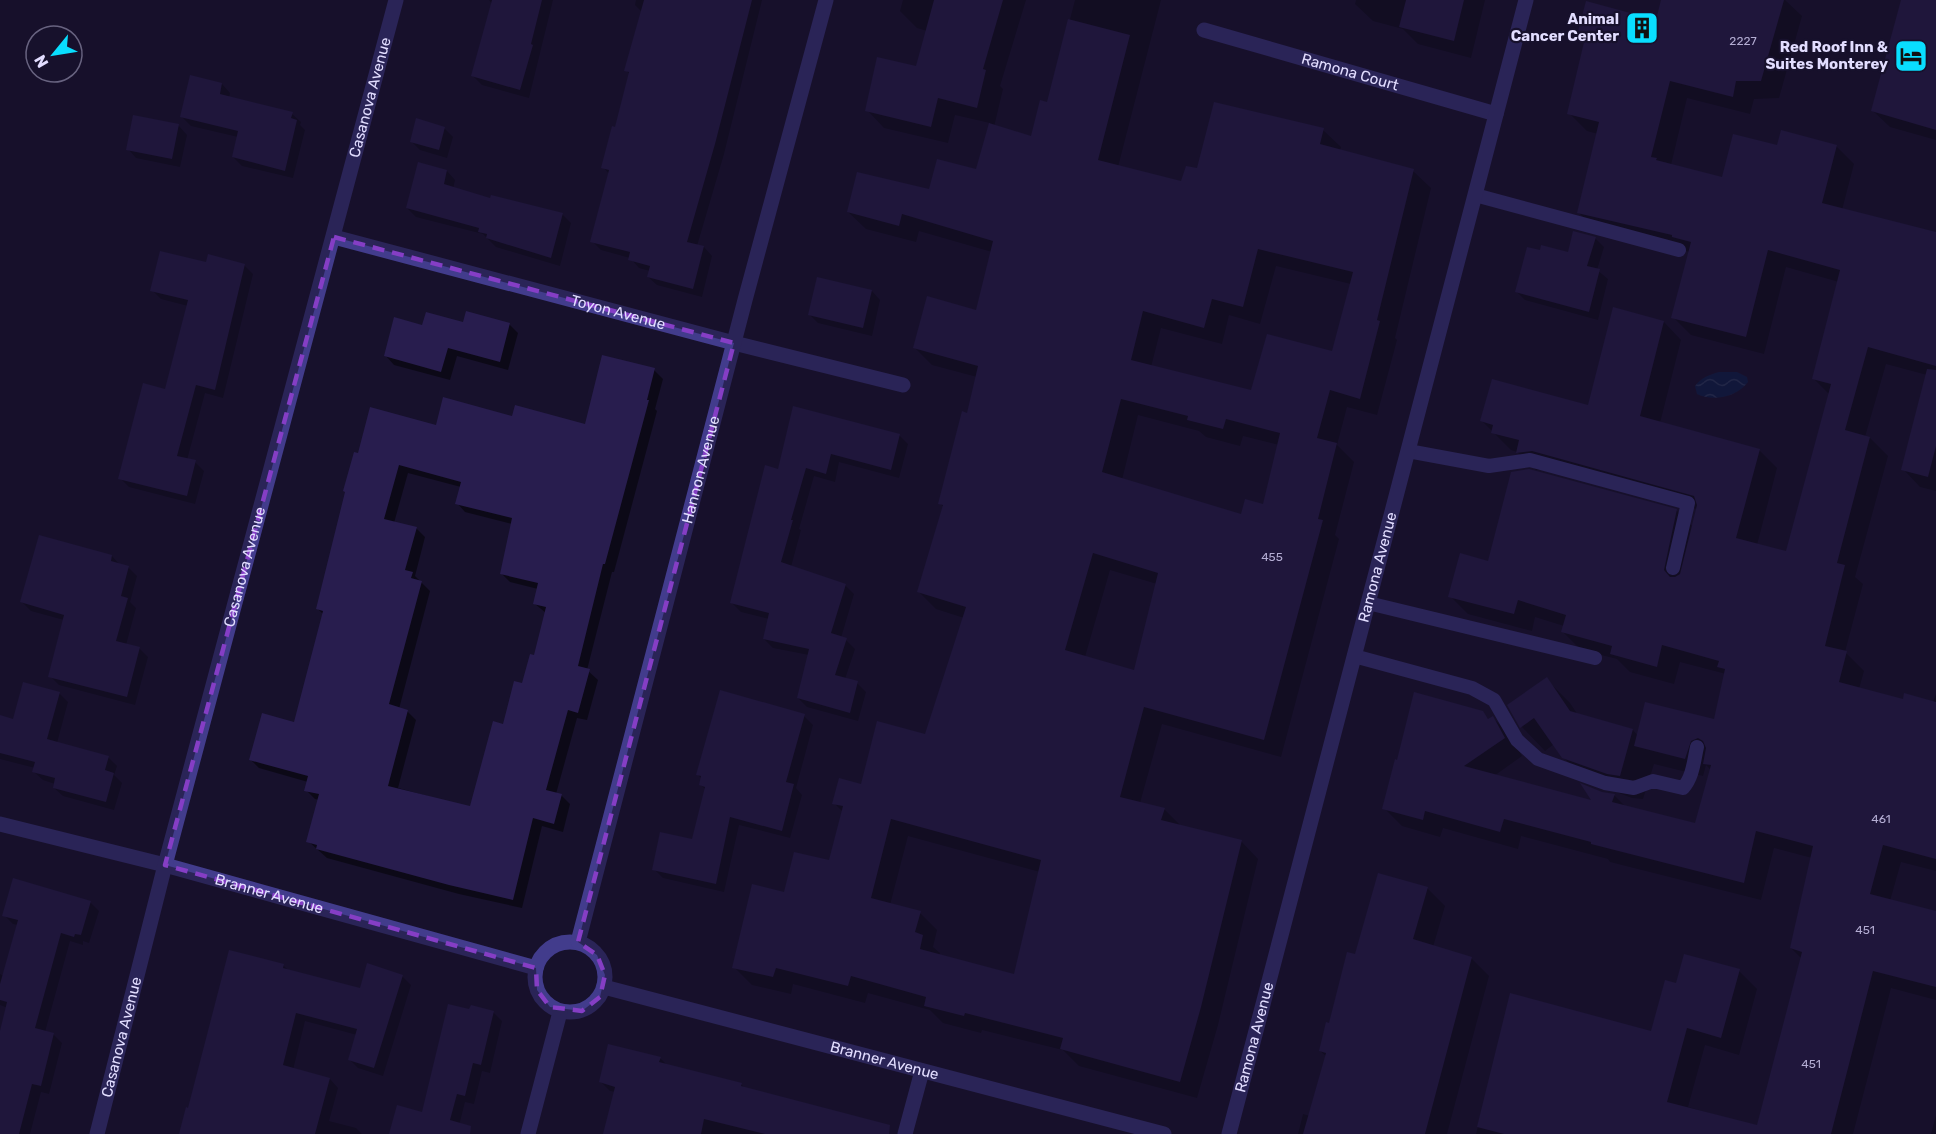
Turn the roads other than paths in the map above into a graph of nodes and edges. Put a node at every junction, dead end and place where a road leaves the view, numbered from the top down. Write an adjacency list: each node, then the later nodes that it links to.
1 (396, 0): 7 (street, Casanova Avenue)
2 (826, 0): 9 (street, Hannon Avenue)
3 (1526, 0): 5 (street, Ramona Avenue)
4 (1204, 30): 5 (street, Ramona Court)
5 (1496, 114): 6 (street, Ramona Avenue)
6 (1475, 195): 8 (lane); 11 (street, Ramona Avenue)
7 (334, 237): 9 (street, Toyon Avenue); 18 (street, Casanova Avenue)
8 (1679, 250)
9 (734, 343): 10 (street, Toyon Avenue); 19 (street, Hannon Avenue)
10 (903, 385)
11 (1408, 451): 12 (lane); 13 (street, Ramona Avenue)
12 (1673, 568)
13 (1368, 603): 14 (street, Ramona Avenue); 15 (lane)
14 (1354, 656): 16 (lane); 28 (street, Ramona Avenue)
15 (1595, 658)
16 (1697, 747)
17 (0, 824): 18 (street, Branner Avenue)
18 (165, 866): 20 (street, Branner Avenue); 24 (street, Casanova Avenue)
19 (579, 942): 20 (street); 21 (street)
20 (536, 968): 22 (street)
21 (604, 987): 22 (street); 23 (street, Branner Avenue)
22 (560, 1011): 25 (street)
23 (922, 1071): 26 (street); 27 (street, Branner Avenue)
24 (97, 1134)
25 (528, 1134)
26 (905, 1134)
27 (1164, 1134)
28 (1229, 1134)

